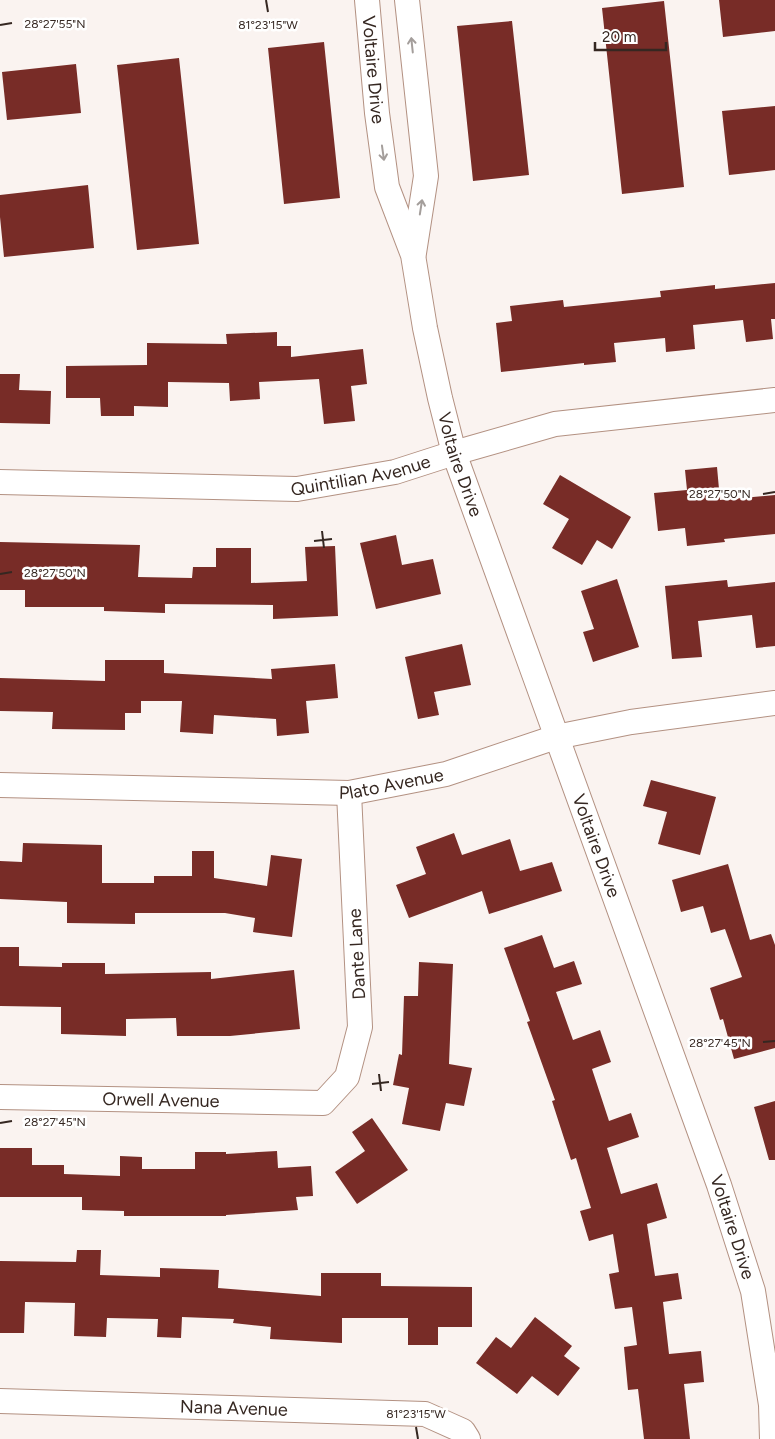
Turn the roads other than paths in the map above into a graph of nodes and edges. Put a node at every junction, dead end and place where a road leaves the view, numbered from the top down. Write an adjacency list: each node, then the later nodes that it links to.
1 (367, 0): 3 (street, Voltaire Drive, one-way to 3)
2 (407, 0): 3 (street, Voltaire Drive, one-way to 2)
3 (413, 255): 5 (street, Voltaire Drive)
4 (775, 400): 5 (street, Quintilian Avenue)
5 (454, 453): 6 (street, Quintilian Avenue); 8 (street, Voltaire Drive)
6 (0, 482)
7 (775, 703): 8 (street, Plato Avenue)
8 (556, 737): 10 (street, Plato Avenue); 15 (street, Voltaire Drive)
9 (0, 785): 10 (street, Plato Avenue)
10 (349, 794): 12 (street, Dante Lane)
11 (0, 1097): 12 (street, Orwell Avenue)
12 (323, 1103)
13 (0, 1401): 14 (street, Nana Avenue)
14 (465, 1435)
15 (772, 1439)

